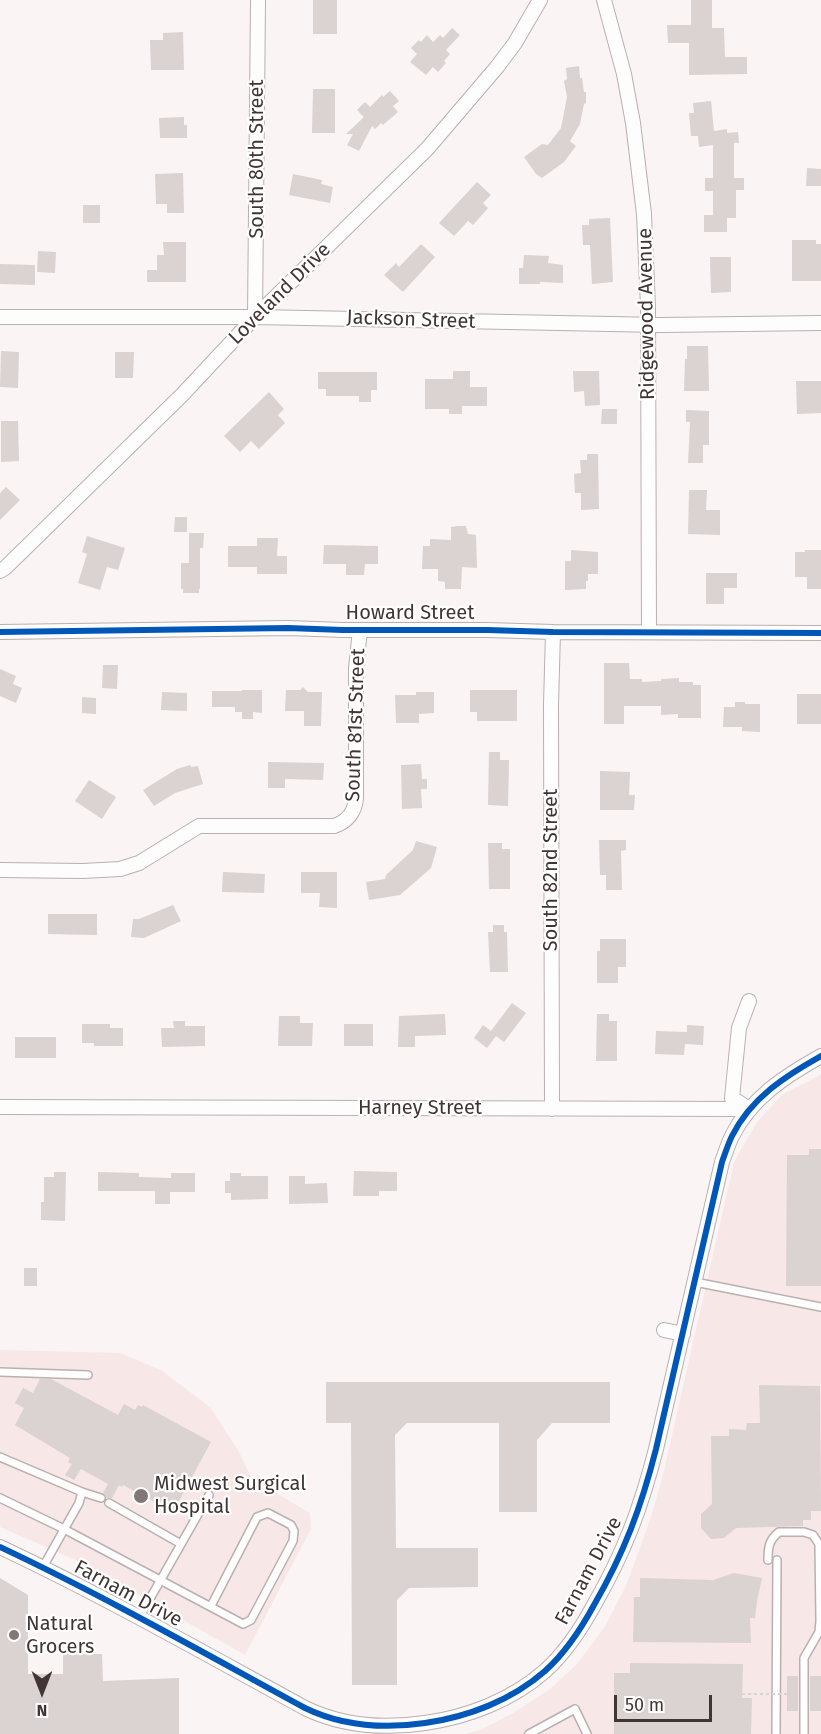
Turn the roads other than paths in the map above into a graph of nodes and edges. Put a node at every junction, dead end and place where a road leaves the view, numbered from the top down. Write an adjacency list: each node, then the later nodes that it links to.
1 (258, 0): 5 (street, South 80th Street)
2 (540, 0): 5 (street, Loveland Drive)
3 (604, 0): 7 (street, Ridgewood Avenue)
4 (0, 317): 5 (street, Jackson Street)
5 (255, 317): 7 (street, Jackson Street); 8 (street, Loveland Drive)
6 (821, 323): 7 (street, Jackson Street)
7 (648, 324): 12 (street, Ridgewood Avenue)
8 (0, 571)
9 (360, 630): 10 (street, Howard Street); 11 (street, Howard Street); 14 (street, South 81st Street)
10 (0, 632)
11 (553, 632): 12 (street, Howard Street); 18 (street, South 82nd Street)
12 (649, 632): 13 (street, Howard Street)
13 (821, 633)
14 (0, 870)
15 (749, 1001): 19 (street)
16 (821, 1056): 19 (street)
17 (0, 1107): 18 (street, Harney Street)
18 (552, 1109): 19 (street, Harney Street)
19 (749, 1109): 20 (street, Farnam Drive)
20 (695, 1282): 21 (lane); 23 (street, Farnam Drive)
21 (821, 1307)
22 (664, 1330): 23 (street)
23 (683, 1334): 41 (street, Farnam Drive)
24 (0, 1372): 25 (lane)
25 (88, 1375)
26 (0, 1457): 27 (lane)
27 (82, 1492): 30 (lane); 32 (lane)
28 (209, 1495): 33 (lane)
29 (0, 1498): 32 (lane)
30 (100, 1498)
31 (109, 1503): 33 (lane)
32 (64, 1529): 37 (lane); 38 (lane)
33 (181, 1544): 38 (lane)
34 (0, 1547): 37 (street, Farnam Drive)
35 (768, 1560): 45 (lane)
36 (777, 1560): 44 (lane)
37 (43, 1567): 40 (street, Farnam Drive)
38 (161, 1579): 39 (lane); 40 (lane)
39 (211, 1606): 39 (lane)
40 (139, 1618): 41 (street, Farnam Drive)
41 (392, 1730)
42 (529, 1734): 43 (lane)
43 (587, 1734)
44 (776, 1734)
45 (804, 1734)

